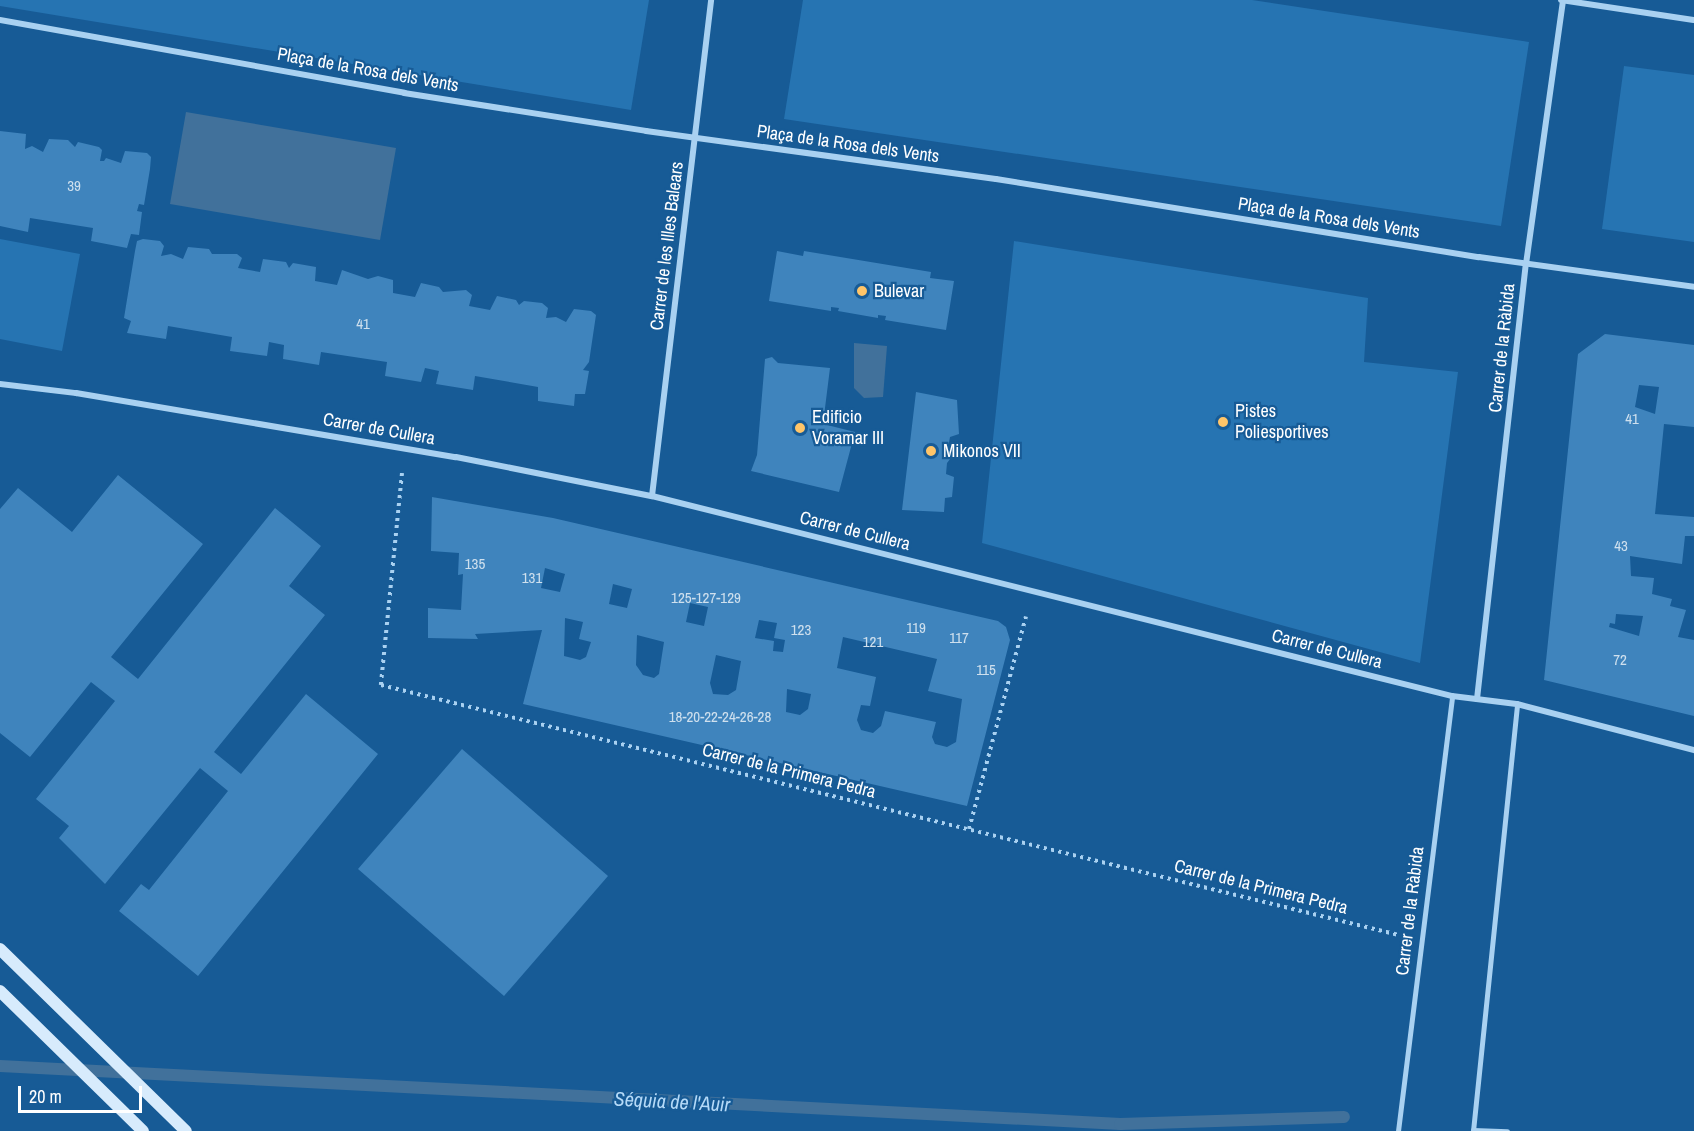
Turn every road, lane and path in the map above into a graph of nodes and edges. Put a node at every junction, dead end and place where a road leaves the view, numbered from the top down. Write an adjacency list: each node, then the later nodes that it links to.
1 (711, 0): 5 (street, Carrer de les Illes Balears)
2 (1562, 0): 4 (street); 6 (street, Carrer de la Ràbida)
3 (0, 20): 5 (street, Plaça de la Rosa dels Vents)
4 (1694, 21)
5 (695, 139): 6 (street, Plaça de la Rosa dels Vents); 10 (street, Carrer de les Illes Balears)
6 (1526, 264): 7 (street, Plaça de la Rosa dels Vents); 13 (street, Carrer de la Ràbida)
7 (1694, 286)
8 (0, 384): 9 (street, Carrer de Cullera)
9 (404, 448): 10 (street, Carrer de Cullera); 16 (path, Carrer de la Primera Pedra)
10 (652, 496): 11 (street, Carrer de Cullera)
11 (1032, 591): 12 (street, Carrer de Cullera); 16 (path)
12 (1452, 696): 13 (street, Carrer de Cullera); 17 (street, Carrer de la Ràbida)
13 (1477, 699): 14 (street, Carrer de Cullera)
14 (1517, 704): 15 (street, Carrer de Cullera); 20 (street)
15 (1694, 750)
16 (969, 830): 17 (path, Carrer de la Primera Pedra)
17 (1421, 940): 23 (street, Carrer de la Ràbida)
18 (0, 949): 22 (main road)
19 (0, 991): 21 (main road)
20 (1473, 1130): 24 (street)
21 (143, 1131)
22 (186, 1131)
23 (1398, 1131)
24 (1507, 1131)

